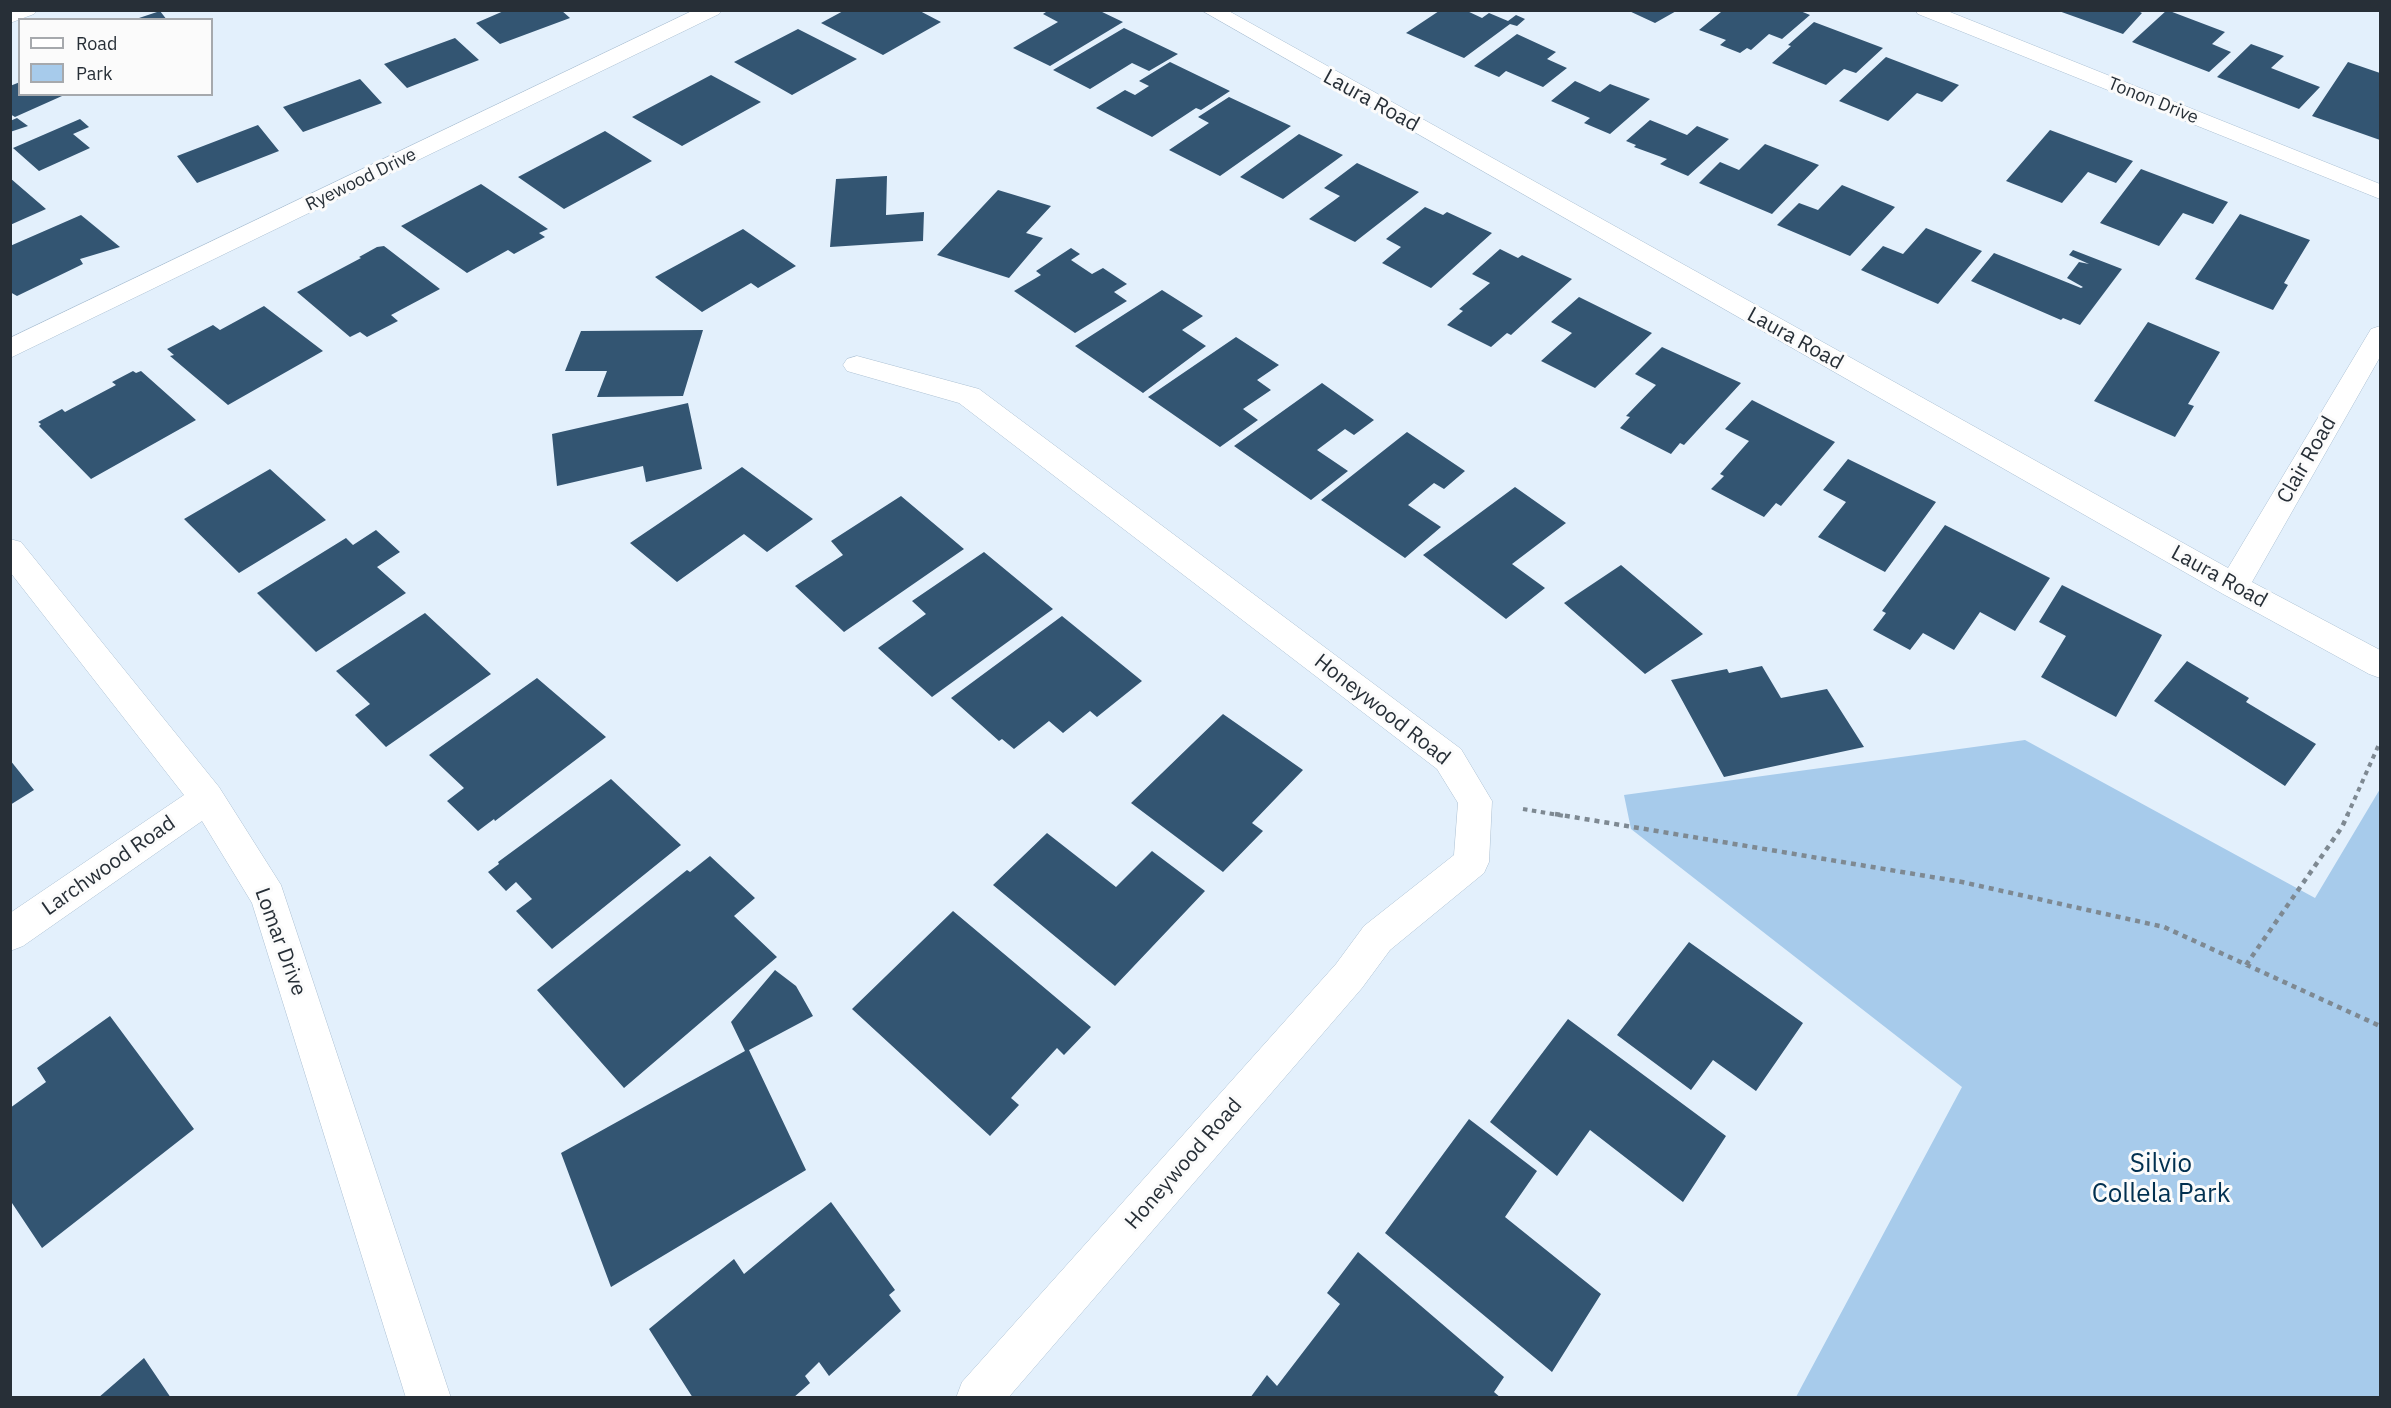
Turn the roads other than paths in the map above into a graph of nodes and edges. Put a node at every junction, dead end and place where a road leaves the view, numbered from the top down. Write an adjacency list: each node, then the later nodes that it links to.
1 (27, 10): 5 (street)
2 (712, 10): 8 (street, Ryewood Drive)
3 (1211, 10): 11 (street, Laura Road)
4 (1925, 10): 6 (street, Tonon Drive)
5 (10, 17)
6 (2380, 192)
7 (2380, 335): 11 (street, Clair Road)
8 (10, 349)
9 (857, 365): 16 (street, Honeywood Road)
10 (10, 550): 13 (street, Lomar Drive)
11 (2234, 586): 12 (street, Laura Road)
12 (2380, 665)
13 (207, 798): 14 (street, Larchwood Road); 15 (street, Lomar Drive)
14 (10, 934)
15 (429, 1398)
16 (978, 1398)

